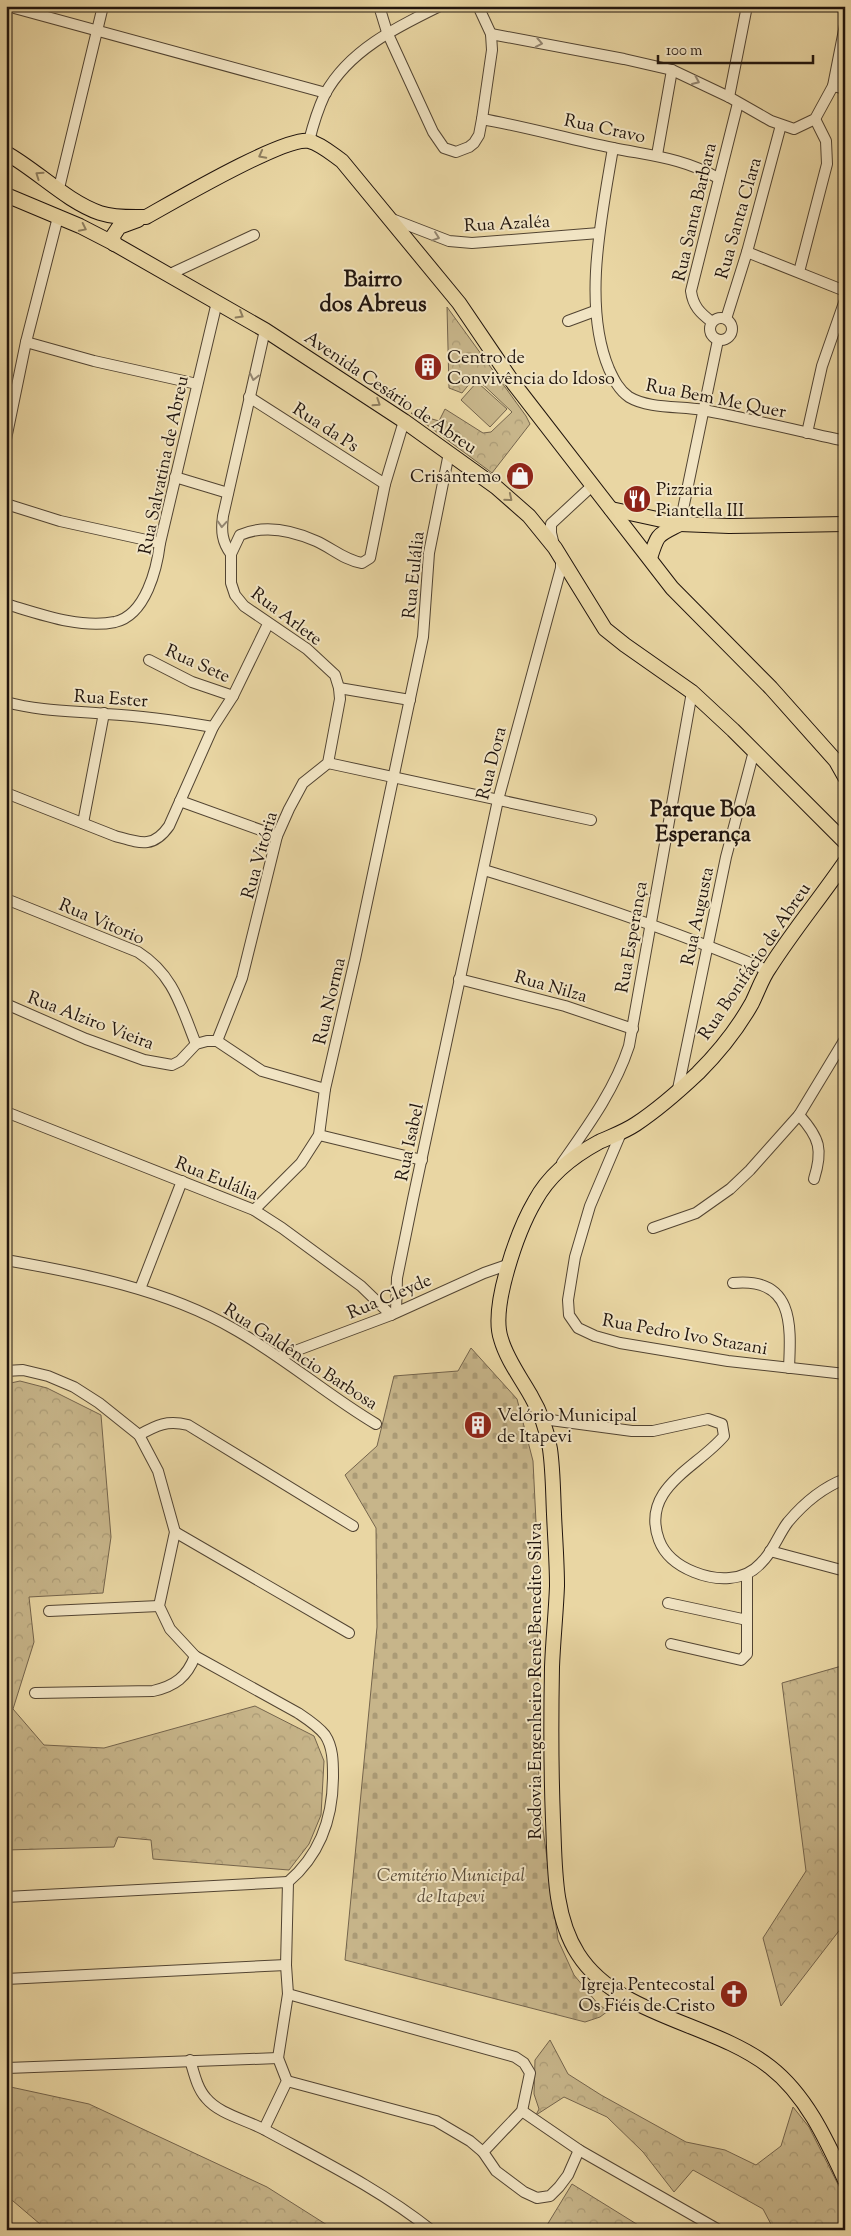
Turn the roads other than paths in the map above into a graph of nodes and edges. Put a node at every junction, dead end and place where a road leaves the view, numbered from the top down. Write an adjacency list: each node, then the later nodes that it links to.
1 (7, 6): 8 (street)
2 (103, 6): 8 (street)
3 (379, 6): 9 (street)
4 (440, 6): 9 (street)
5 (478, 6): 10 (street)
6 (747, 6): 15 (street, Rua Santa Barbara)
7 (845, 25): 12 (street)
8 (97, 31): 14 (street); 24 (street)
9 (387, 32): 14 (street); 16 (street)
10 (491, 34): 11 (street, one-way to 11); 16 (street)
11 (672, 70): 15 (street, one-way to 15); 22 (street)
12 (833, 86): 13 (street); 17 (street)
13 (845, 89)
14 (326, 93): 19 (street)
15 (734, 100): 18 (street); 23 (street, Rua Santa Barbara)
16 (482, 119): 20 (street, Rua Cravo)
17 (815, 119): 18 (street); 33 (street)
18 (781, 125): 32 (street, Rua Santa Clara)
19 (309, 141): 27 (main road, one-way to 27); 28 (main road)
20 (613, 148): 22 (street, Rua Cravo); 29 (street, Rua Bem Me Quer)
21 (6, 153): 24 (main road, one-way to 21)
22 (657, 154): 23 (street, Rua Cravo)
23 (718, 178): 41 (street, Rua Santa Barbara)
24 (59, 188): 27 (main road)
25 (6, 195): 26 (main road, Avenida Cesário de Abreu)
26 (58, 217): 31 (main road, Avenida Cesário de Abreu, one-way to 31); 44 (street)
27 (146, 217): 31 (main road)
28 (391, 219): 29 (street, Rua Azaléa, one-way to 29); 55 (main road)
29 (599, 233): 38 (street, Rua Bem Me Quer)
30 (254, 235): 34 (street)
31 (114, 244): 34 (main road, Avenida Cesário de Abreu)
32 (747, 252): 33 (street); 39 (street, Rua Santa Clara)
33 (799, 272): 35 (street)
34 (168, 275): 37 (main road, Avenida Cesário de Abreu)
35 (845, 291)
36 (845, 300): 49 (street)
37 (217, 302): 42 (main road, Avenida Cesário de Abreu, one-way to 42); 45 (street, Rua Salvatina de Abreu)
38 (596, 311): 40 (street); 47 (street, Rua Bem Me Quer)
39 (726, 319): 41 (street); 43 (street)
40 (568, 321)
41 (712, 322): 43 (street)
42 (265, 330): 46 (street, one-way to 46); 48 (main road, Avenida Cesário de Abreu, one-way to 48)
43 (718, 340): 47 (street)
44 (26, 342): 45 (street); 50 (street)
45 (197, 384): 53 (street, Rua Salvatina de Abreu)
46 (249, 396): 54 (street, Rua da Ps); 56 (street)
47 (704, 410): 49 (street, Rua Bem Me Quer); 61 (street)
48 (404, 421): 52 (main road, Avenida Cesário de Abreu); 54 (street)
49 (807, 433): 51 (street, Rua Bem Me Quer)
50 (6, 440)
51 (845, 441)
52 (449, 453): 59 (main road, Avenida Cesário de Abreu, one-way to 59); 73 (street, Rua Eulália)
53 (175, 477): 56 (street); 63 (street, Rua Salvatina de Abreu)
54 (385, 484): 65 (street)
55 (592, 486): 58 (main road); 60 (street)
56 (228, 493): 65 (street, one-way to 65)
57 (6, 504): 63 (street)
58 (610, 509): 61 (main road); 66 (main road)
59 (529, 516): 60 (street); 64 (main road, Avenida Cesário de Abreu)
60 (551, 524): 64 (street)
61 (680, 524): 62 (main road); 66 (main road)
62 (845, 524)
63 (160, 543): 67 (street, Rua Salvatina de Abreu)
64 (558, 553): 71 (main road, Avenida Cesário de Abreu); 82 (street, Rua Dora)
65 (231, 554): 68 (street, Rua Arlete)
66 (650, 558): 79 (main road)
67 (6, 604)
68 (268, 624): 70 (street, Rua Arlete); 72 (street)
69 (149, 660): 72 (street, Rua Sete)
70 (339, 688): 73 (street); 78 (street)
71 (692, 692): 77 (main road, Avenida Cesário de Abreu); 91 (street, Rua Esperança)
72 (233, 696): 76 (street)
73 (410, 700): 80 (street, Rua Eulália)
74 (6, 702): 75 (street, Rua Ester)
75 (104, 713): 76 (street, Rua Ester); 85 (street)
76 (214, 727): 83 (street)
77 (754, 751): 87 (main road, Avenida Cesário de Abreu); 92 (street, Rua Augusta)
78 (328, 763): 80 (street); 86 (street, Rua Vitória)
79 (845, 777)
80 (393, 778): 82 (street); 100 (street, Rua Norma)
81 (6, 793): 85 (street)
82 (498, 800): 84 (street); 89 (street, Rua Dora)
83 (180, 801): 85 (street); 86 (street)
84 (590, 820)
85 (83, 823)
86 (277, 836): 98 (street, Rua Vitória)
87 (845, 842)
88 (845, 862): 93 (main road, Rua Bonifácio de Abreu)
89 (484, 870): 91 (street); 94 (street, Rua Dora)
90 (6, 899): 99 (street, Rua Vitorio)
91 (650, 924): 92 (street); 96 (street, Rua Esperança)
92 (708, 945): 93 (street); 101 (street, Rua Augusta)
93 (767, 970): 101 (main road, Rua Bonifácio de Abreu)
94 (459, 979): 96 (street, Rua Nilza); 106 (street, Rua Isabel)
95 (6, 1004): 99 (street, Rua Alziro Vieira)
96 (633, 1029): 107 (street, Rua Esperança)
97 (845, 1039): 103 (street)
98 (217, 1042): 99 (street); 100 (street)
99 (196, 1044)
100 (326, 1089): 105 (street, Rua Norma)
101 (678, 1090): 104 (main road, Rua Bonifácio de Abreu)
102 (6, 1112): 109 (street, Rua Eulália)
103 (799, 1115): 108 (street); 111 (street)
104 (621, 1133): 107 (main road, Rua Bonifácio de Abreu); 118 (street, Rua Pedro Ivo Stazani)
105 (318, 1135): 106 (street); 110 (street, Rua Norma)
106 (422, 1160): 116 (street, Rua Isabel)
107 (557, 1170): 113 (main road, Rua Bonifácio de Abreu)
108 (814, 1179)
109 (182, 1181): 110 (street, Rua Eulália); 115 (street)
110 (254, 1210): 116 (street, Rua Eulália)
111 (653, 1228)
112 (6, 1260): 115 (street, Rua Galdêncio Barbosa)
113 (510, 1264): 116 (street, Rua Cleyde); 121 (main road, Rodovia Engenheiro Renê Benedito Silva)
114 (733, 1283): 118 (street)
115 (140, 1289): 117 (street, Rua Galdêncio Barbosa)
116 (394, 1314): 117 (street, Rua Cleyde)
117 (279, 1357): 122 (street, Rua Galdêncio Barbosa)
118 (789, 1368): 120 (street, Rua Pedro Ivo Stazani)
119 (6, 1371): 123 (street)
120 (845, 1374)
121 (543, 1419): 129 (street); 151 (main road, Rodovia Engenheiro Renê Benedito Silva)
122 (376, 1424)
123 (139, 1435): 125 (street); 126 (street)
124 (845, 1479): 127 (street)
125 (353, 1526)
126 (175, 1532): 131 (street); 134 (street)
127 (770, 1551): 128 (street); 129 (street)
128 (845, 1571)
129 (747, 1575): 133 (street)
130 (668, 1603): 133 (street)
131 (159, 1606): 132 (street); 136 (street)
132 (49, 1611)
133 (747, 1620): 135 (street)
134 (349, 1632)
135 (671, 1644)
136 (195, 1656): 137 (street); 138 (street)
137 (36, 1693)
138 (288, 1882): 139 (street); 140 (street)
139 (6, 1897)
140 (286, 1965): 141 (street); 142 (street)
141 (6, 1979)
142 (288, 1994): 143 (street); 147 (street)
143 (278, 2058): 144 (street); 146 (street)
144 (190, 2060): 145 (street); 148 (street)
145 (8, 2068)
146 (287, 2081): 148 (street); 150 (street)
147 (522, 2111): 149 (street); 150 (street)
148 (264, 2129): 152 (street)
149 (579, 2150): 150 (street); 153 (street)
150 (483, 2152)
151 (845, 2180)
152 (431, 2230)
153 (719, 2230)

